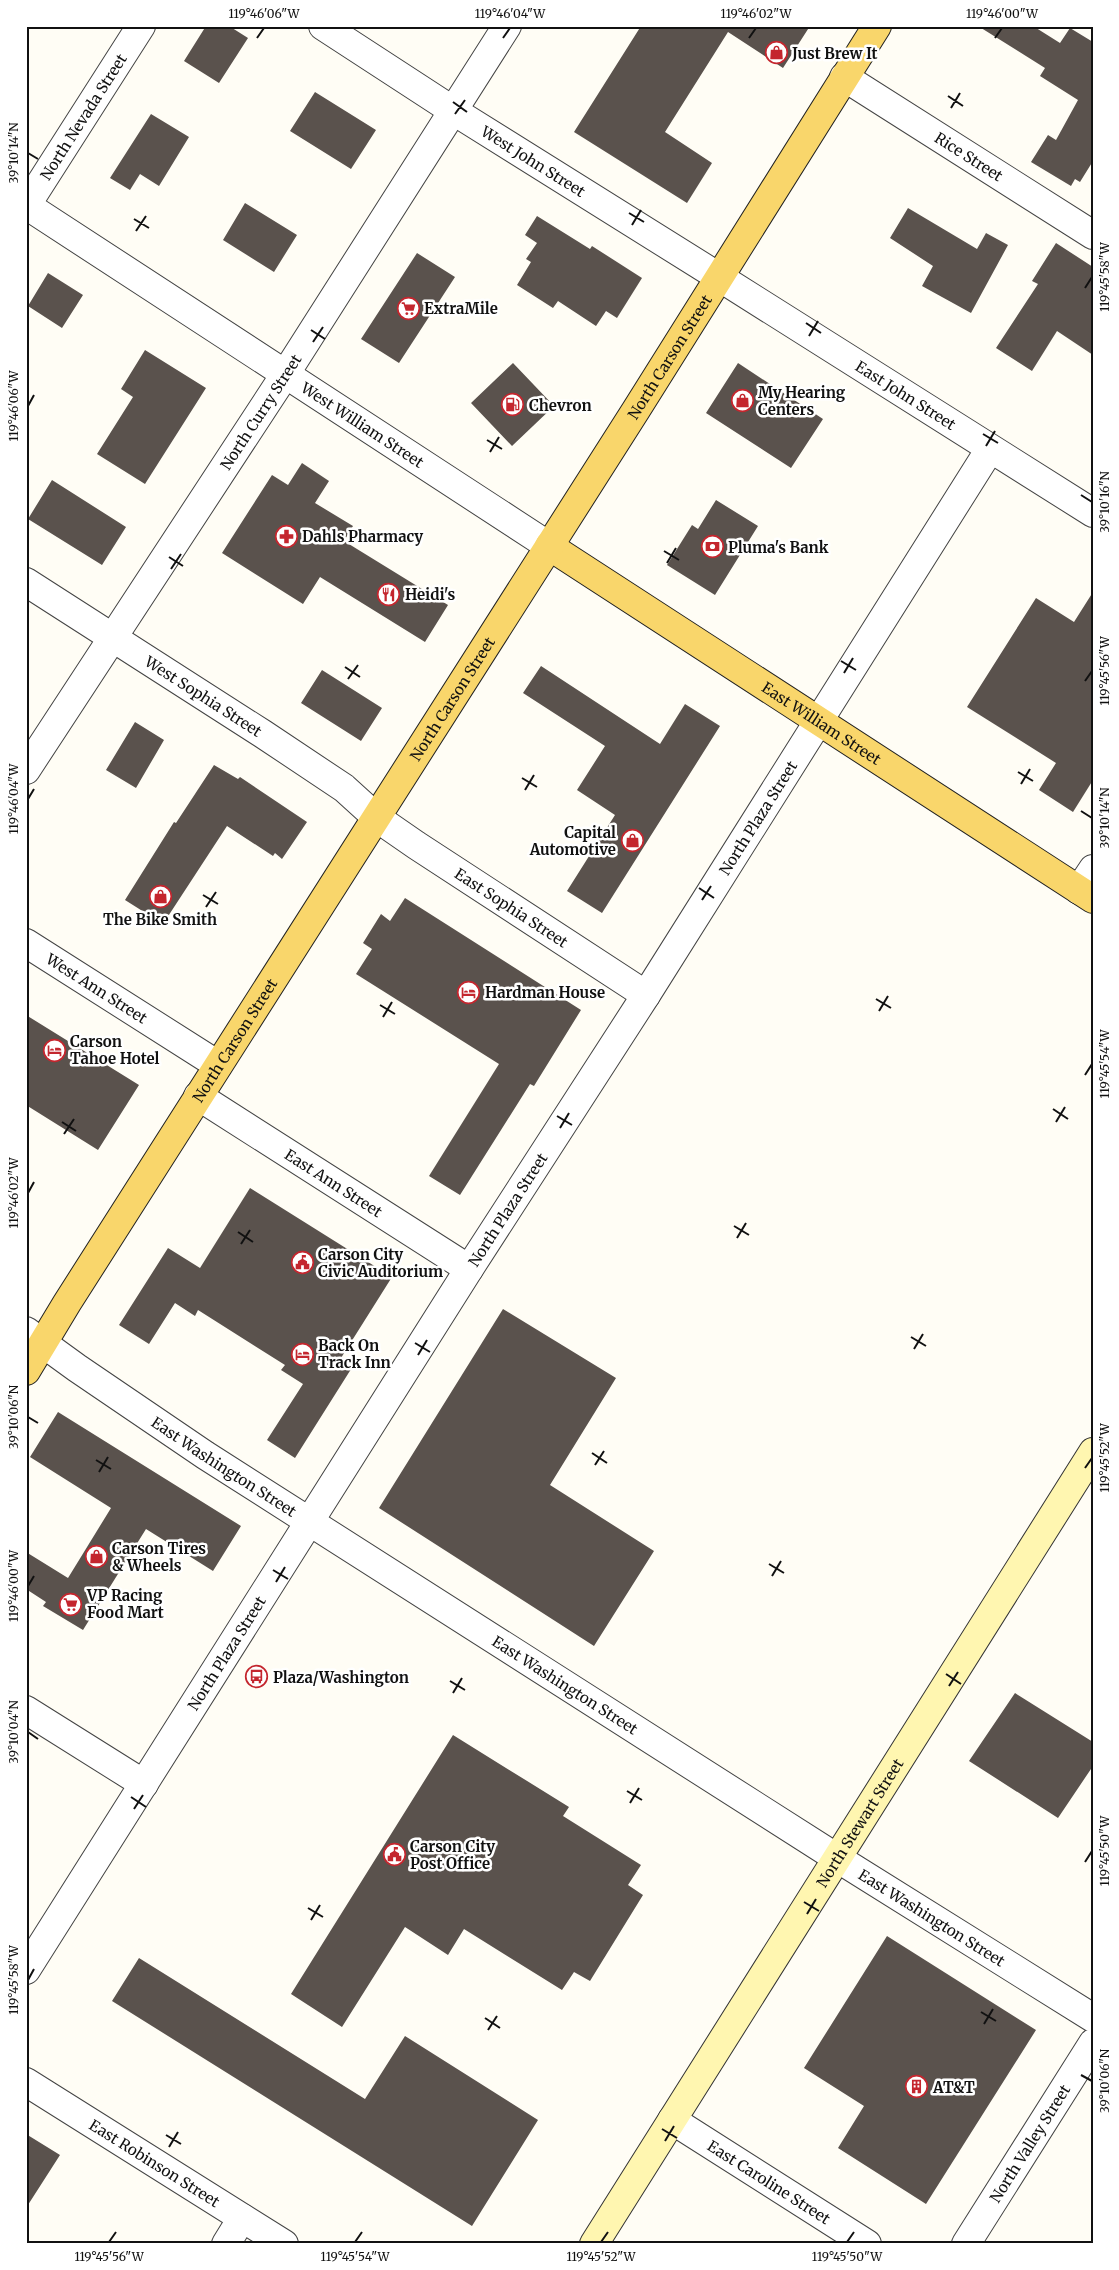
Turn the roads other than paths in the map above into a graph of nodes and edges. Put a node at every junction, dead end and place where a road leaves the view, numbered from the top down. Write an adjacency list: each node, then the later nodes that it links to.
1 (141, 26): 7 (street, North Nevada Street)
2 (324, 26): 6 (street, West John Street)
3 (507, 26): 6 (street, North Curry Street)
4 (877, 26): 5 (main road, North Carson Street)
5 (844, 77): 8 (street, Rice Street); 9 (main road, North Carson Street)
6 (452, 110): 9 (street, West John Street); 10 (street, North Curry Street)
7 (26, 205): 10 (street, West William Street)
8 (1093, 236)
9 (719, 277): 11 (street, East John Street); 13 (main road, North Carson Street)
10 (286, 373): 13 (street, West William Street); 15 (street, North Curry Street)
11 (990, 449): 12 (street, East John Street); 16 (street, North Plaza Street)
12 (1093, 514)
13 (549, 546): 16 (main road, East William Street); 18 (main road, North Carson Street)
14 (26, 582): 15 (street, West Sophia Street)
15 (113, 637): 17 (street, North Curry Street); 18 (street, West Sophia Street)
16 (818, 721): 19 (main road, East William Street); 21 (street, North Plaza Street)
17 (26, 770)
18 (377, 818): 21 (street, East Sophia Street); 22 (main road, North Carson Street)
19 (1088, 886)
20 (26, 943): 22 (street, West Ann Street)
21 (646, 995): 24 (street, North Plaza Street)
22 (218, 1065): 23 (main road, North Carson Street)
23 (198, 1096): 24 (street, East Ann Street); 25 (main road, North Carson Street)
24 (469, 1269): 28 (street, North Plaza Street)
25 (35, 1337): 26 (main road, North Carson Street); 28 (street, East Washington Street)
26 (26, 1371)
27 (1093, 1452): 31 (main road, North Stewart Street)
28 (308, 1522): 30 (street, North Plaza Street); 31 (street, East Washington Street)
29 (26, 1710): 30 (street)
30 (144, 1784): 32 (street, North Plaza Street)
31 (837, 1858): 33 (street, East Washington Street); 36 (main road, North Stewart Street)
32 (26, 1970)
33 (1093, 2018)
34 (1093, 2043): 42 (street, North Valley Street)
35 (26, 2082): 37 (street, East Robinson Street)
36 (672, 2120): 40 (main road, North Stewart Street); 41 (street, East Caroline Street)
37 (242, 2218): 38 (street); 39 (street, East Robinson Street)
38 (226, 2244)
39 (284, 2244)
40 (594, 2244)
41 (867, 2244)
42 (966, 2244)

